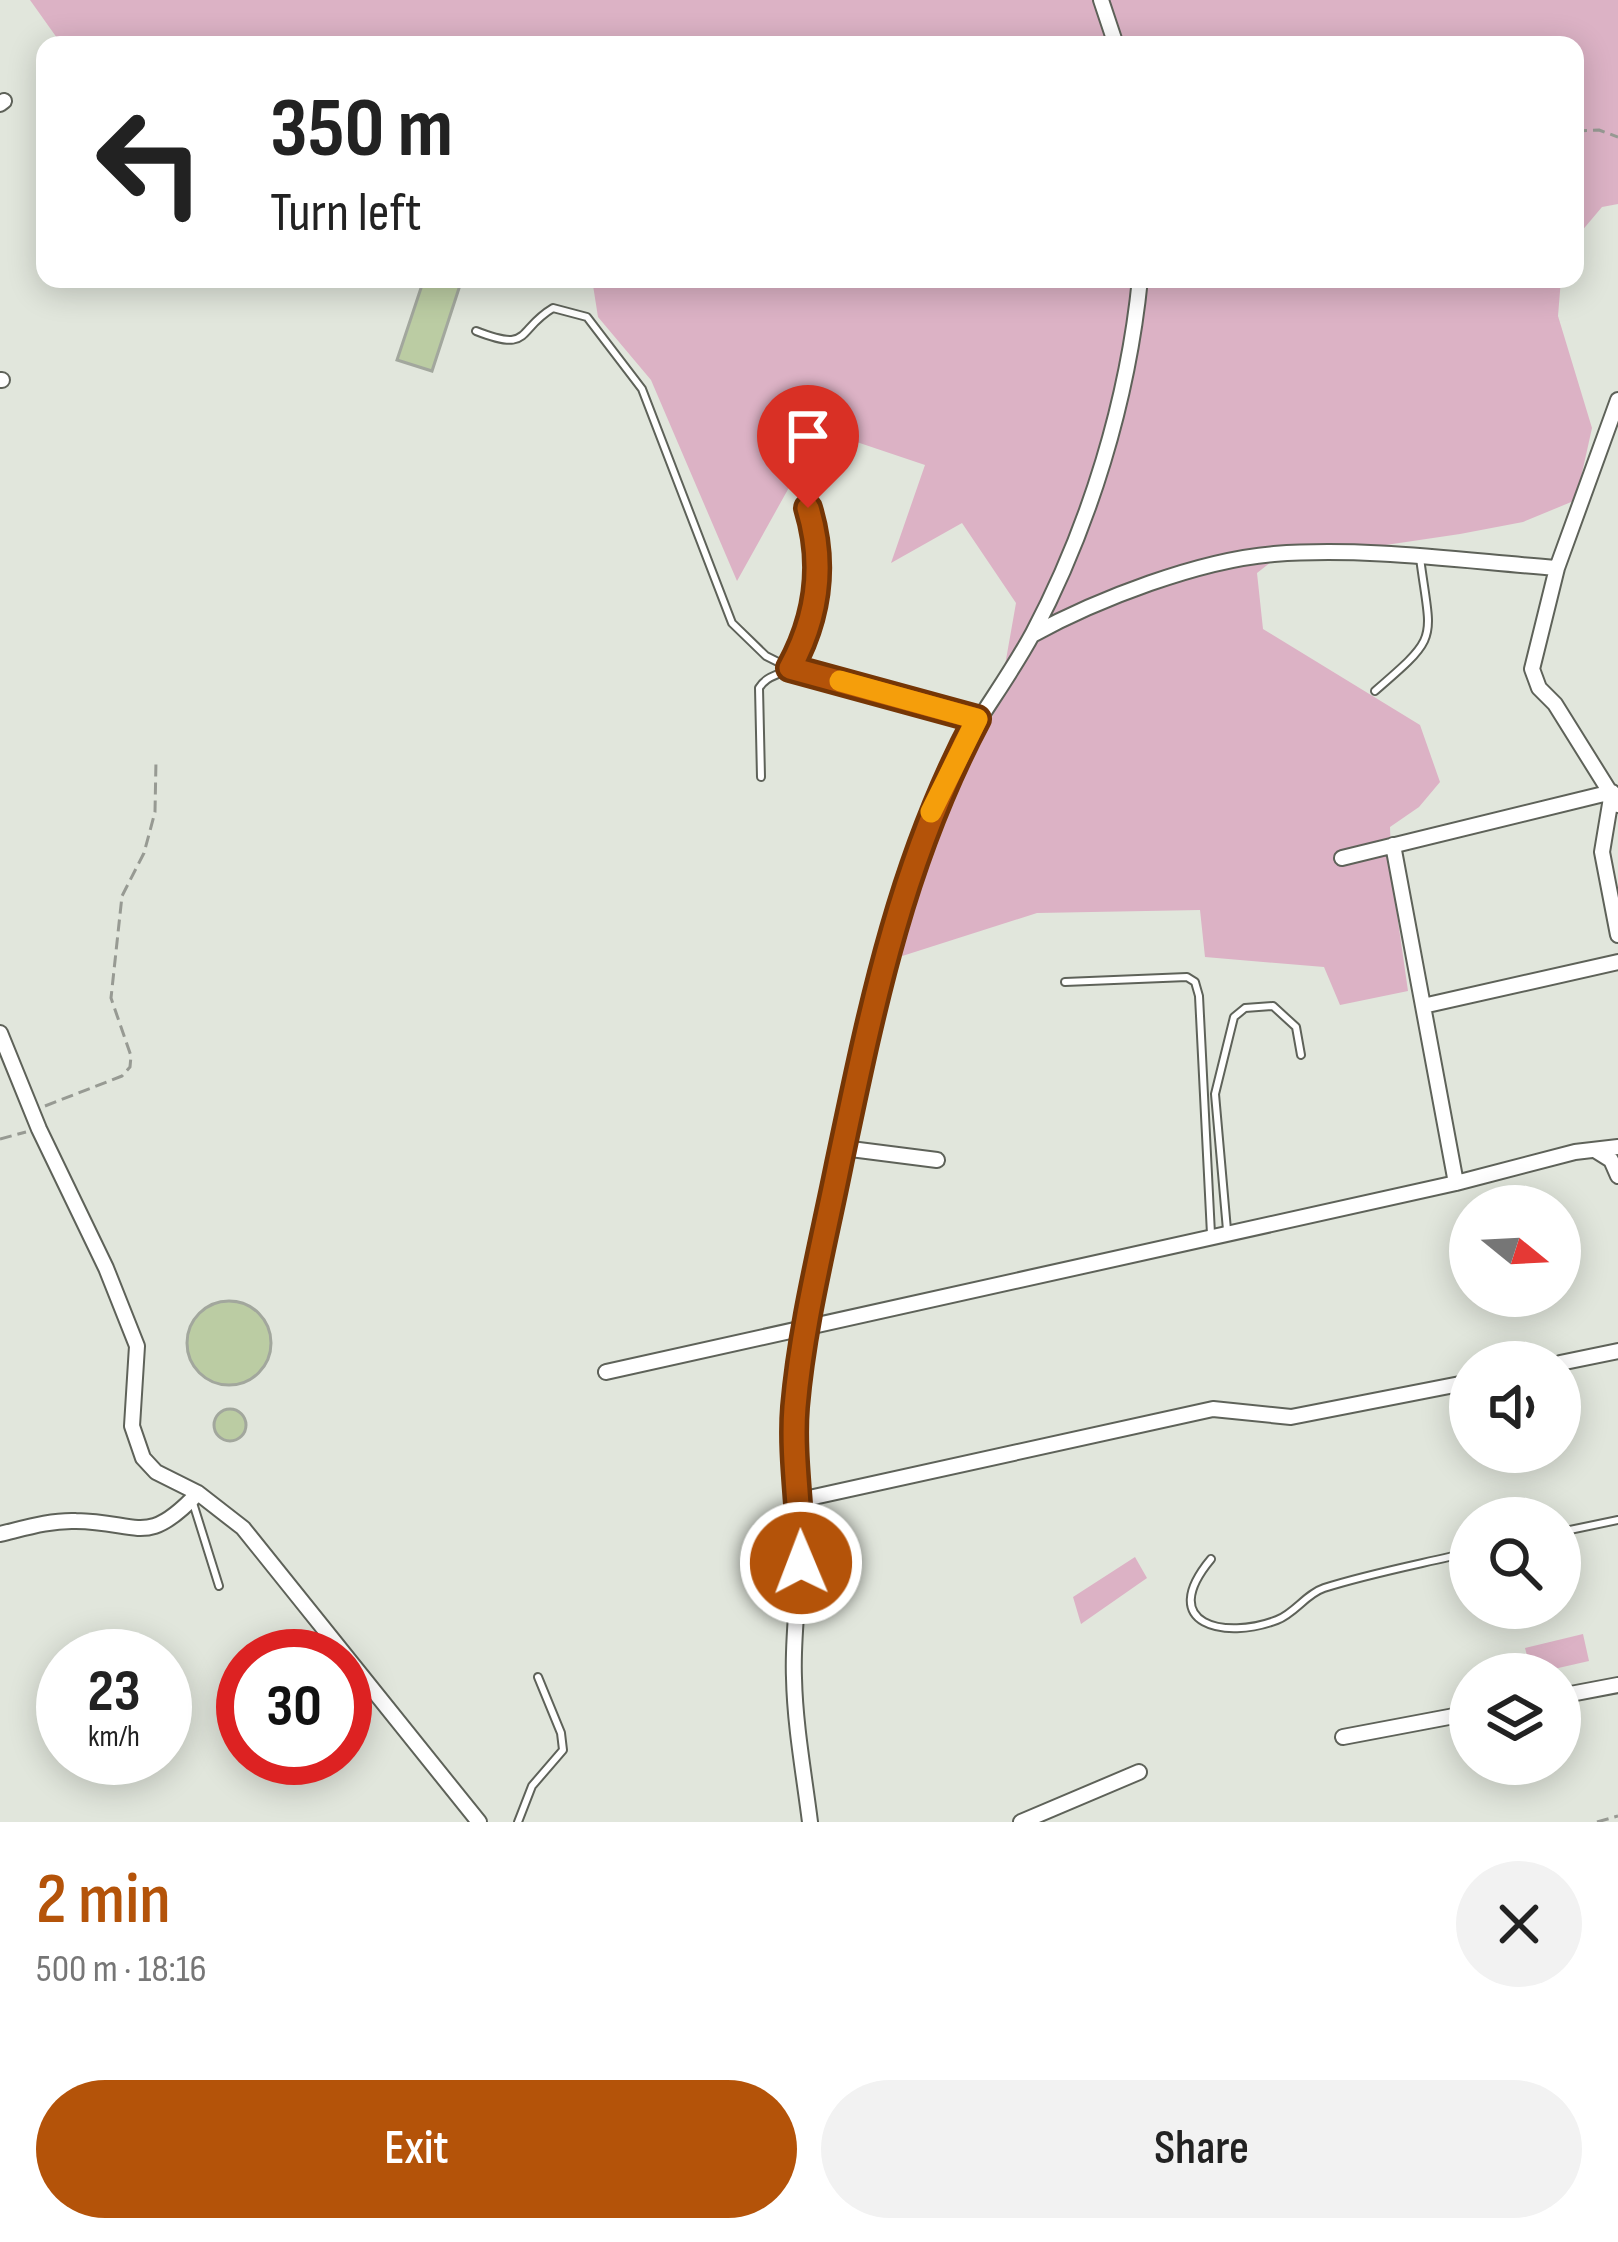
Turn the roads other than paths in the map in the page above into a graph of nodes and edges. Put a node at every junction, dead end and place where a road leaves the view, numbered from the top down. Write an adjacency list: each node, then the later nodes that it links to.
1 (1101, 0): 2 (street)
2 (1113, 36)
3 (1139, 288): 9 (street)
4 (476, 331): 10 (lane)
5 (1617, 407): 8 (street)
6 (808, 508): 10 (lane)
7 (1420, 558): 8 (street); 9 (street); 11 (lane)
8 (1558, 568): 14 (street)
9 (1032, 635): 12 (street)
10 (790, 668): 12 (lane); 13 (lane)
11 (1375, 691)
12 (977, 719): 24 (street)
13 (760, 777)
14 (1615, 798): 15 (street); 17 (street)
15 (1394, 845): 16 (street); 20 (street)
16 (1342, 858)
17 (1618, 935)
18 (1618, 962): 20 (street)
19 (1065, 982): 29 (lane)
20 (1423, 1006): 28 (street)
21 (0, 1033): 35 (street)
22 (1301, 1055): 29 (lane)
23 (1618, 1147): 25 (street)
24 (843, 1148): 26 (street); 30 (street)
25 (1595, 1150): 27 (street); 28 (street)
26 (937, 1160)
27 (1618, 1176)
28 (1456, 1183): 29 (street)
29 (1219, 1235): 30 (street)
30 (805, 1328): 33 (street); 36 (street)
31 (1618, 1351): 32 (street)
32 (1581, 1359)
33 (606, 1372)
34 (1449, 1386): 36 (street)
35 (195, 1496): 39 (street); 42 (lane); 43 (street)
36 (800, 1500): 53 (street)
37 (1618, 1520): 38 (lane)
38 (1581, 1528)
39 (0, 1534)
40 (1449, 1557): 41 (lane)
41 (1211, 1558)
42 (219, 1586)
43 (324, 1629)
44 (538, 1677): 52 (lane)
45 (1618, 1685): 47 (street)
46 (372, 1689): 51 (street)
47 (1581, 1692)
48 (1449, 1717): 49 (street)
49 (1343, 1737)
50 (1139, 1772): 54 (street)
51 (479, 1822)
52 (518, 1822)
53 (810, 1822)
54 (1021, 1822)

